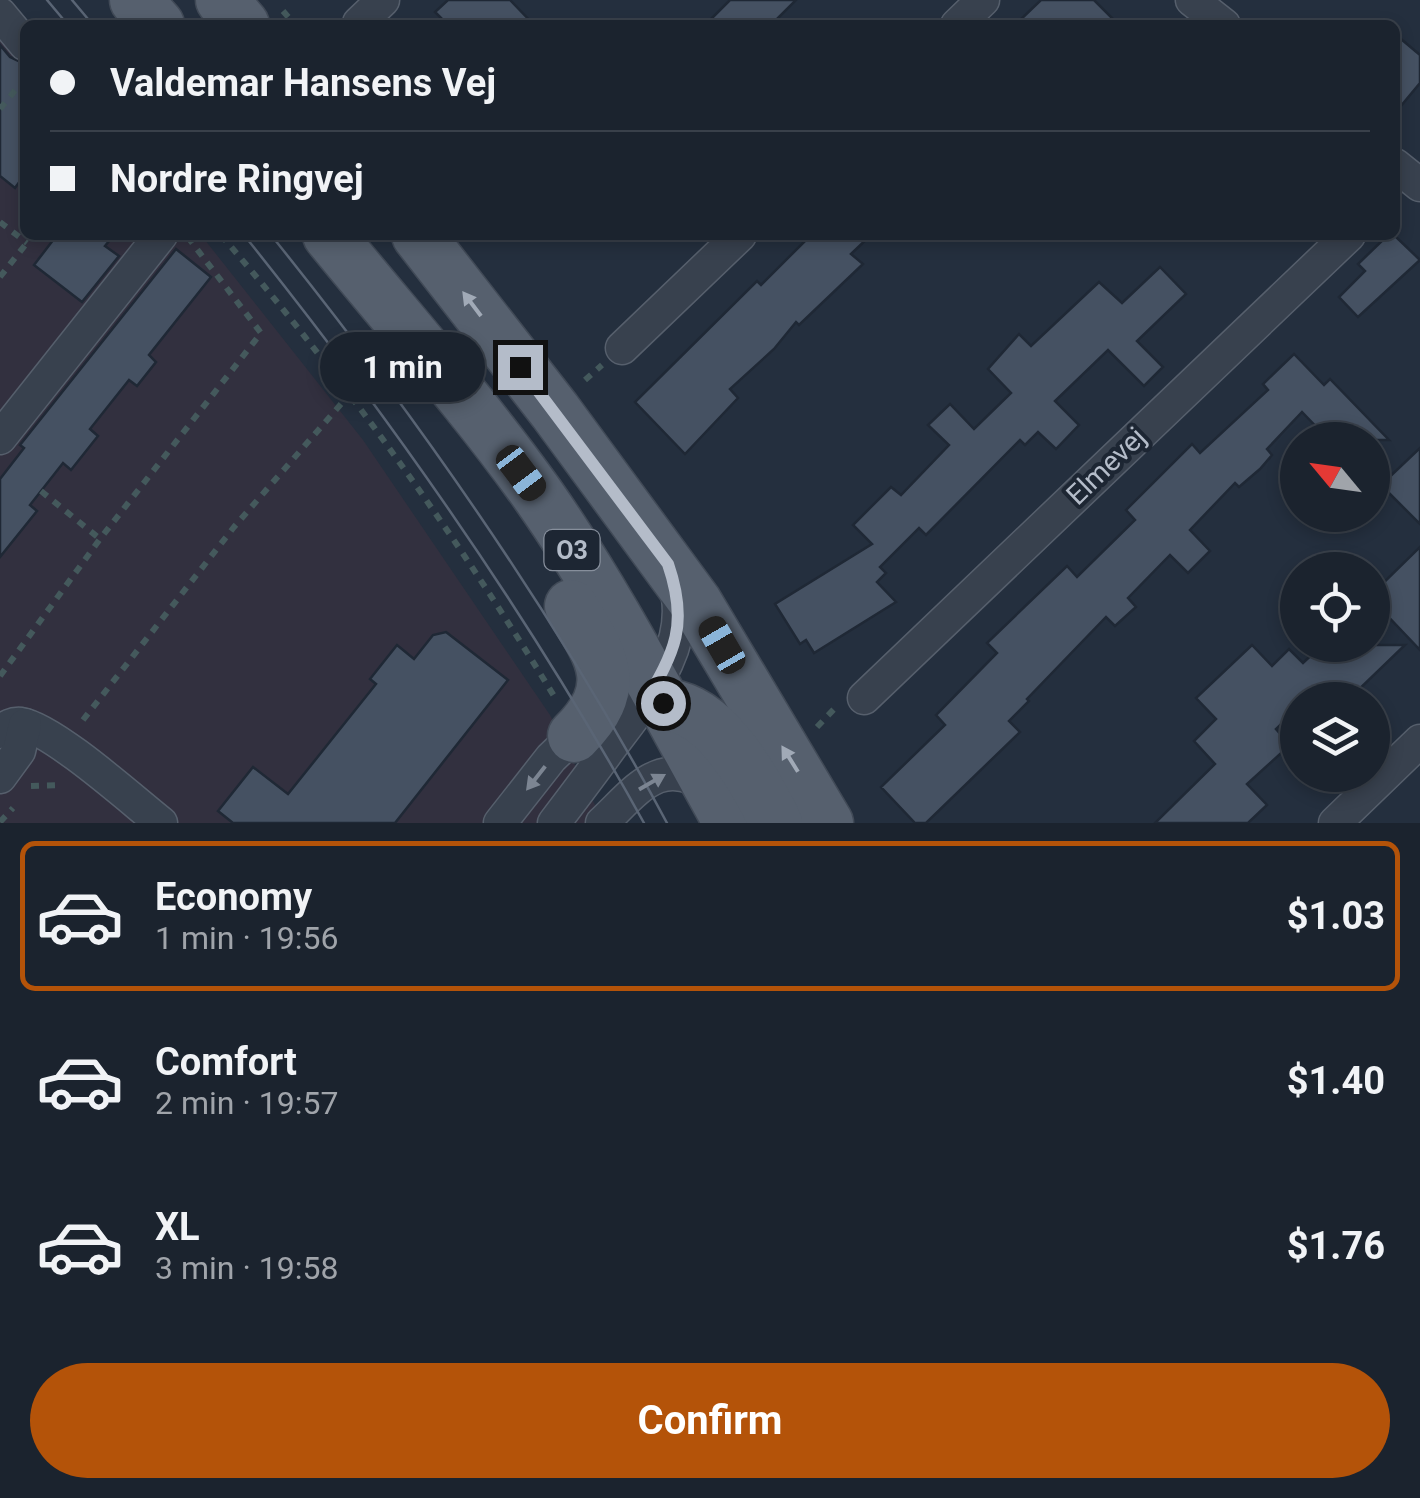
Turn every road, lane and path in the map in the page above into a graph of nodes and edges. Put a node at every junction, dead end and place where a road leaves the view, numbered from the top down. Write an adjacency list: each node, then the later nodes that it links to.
1 (136, 0): 6 (main road)
2 (222, 0): 7 (main road)
3 (983, 0): 8 (street)
4 (1192, 0): 9 (street)
5 (0, 14): 10 (street)
6 (154, 20)
7 (239, 20)
8 (962, 20)
9 (1218, 20)
10 (20, 38)
11 (20, 84): 12 (path)
12 (0, 110)
13 (24, 240): 21 (path)
14 (157, 240): 26 (street)
15 (190, 240): 28 (path)
16 (226, 240): 25 (path)
17 (333, 240): 23 (main road, O3)
18 (422, 240): 29 (main road, O3, one-way to 18)
19 (735, 240): 24 (street)
20 (1343, 240): 32 (street, Elmevej)
21 (27, 242): 22 (path)
22 (0, 277)
23 (381, 300): 31 (main road, O3); 34 (main road)
24 (622, 348)
25 (348, 396): 34 (path); 36 (path)
26 (0, 438)
27 (41, 490): 28 (path)
28 (100, 538): 30 (path)
29 (668, 564): 31 (street); 46 (main road, O3, one-way to 29)
30 (0, 676)
31 (654, 698): 34 (main road); 39 (main road, O3); 43 (street); 45 (main road)
32 (864, 698)
33 (13, 729): 36 (street); 37 (street)
34 (574, 736): 42 (street, one-way to 42)
35 (1420, 741): 47 (street)
36 (63, 747): 37 (path); 41 (street)
37 (17, 785): 38 (path); 40 (path)
38 (71, 788)
39 (720, 805): 44 (street, one-way to 39)
40 (0, 822)
41 (161, 823)
42 (500, 823)
43 (554, 823)
44 (602, 823)
45 (776, 823)
46 (827, 823)
47 (1335, 823)

